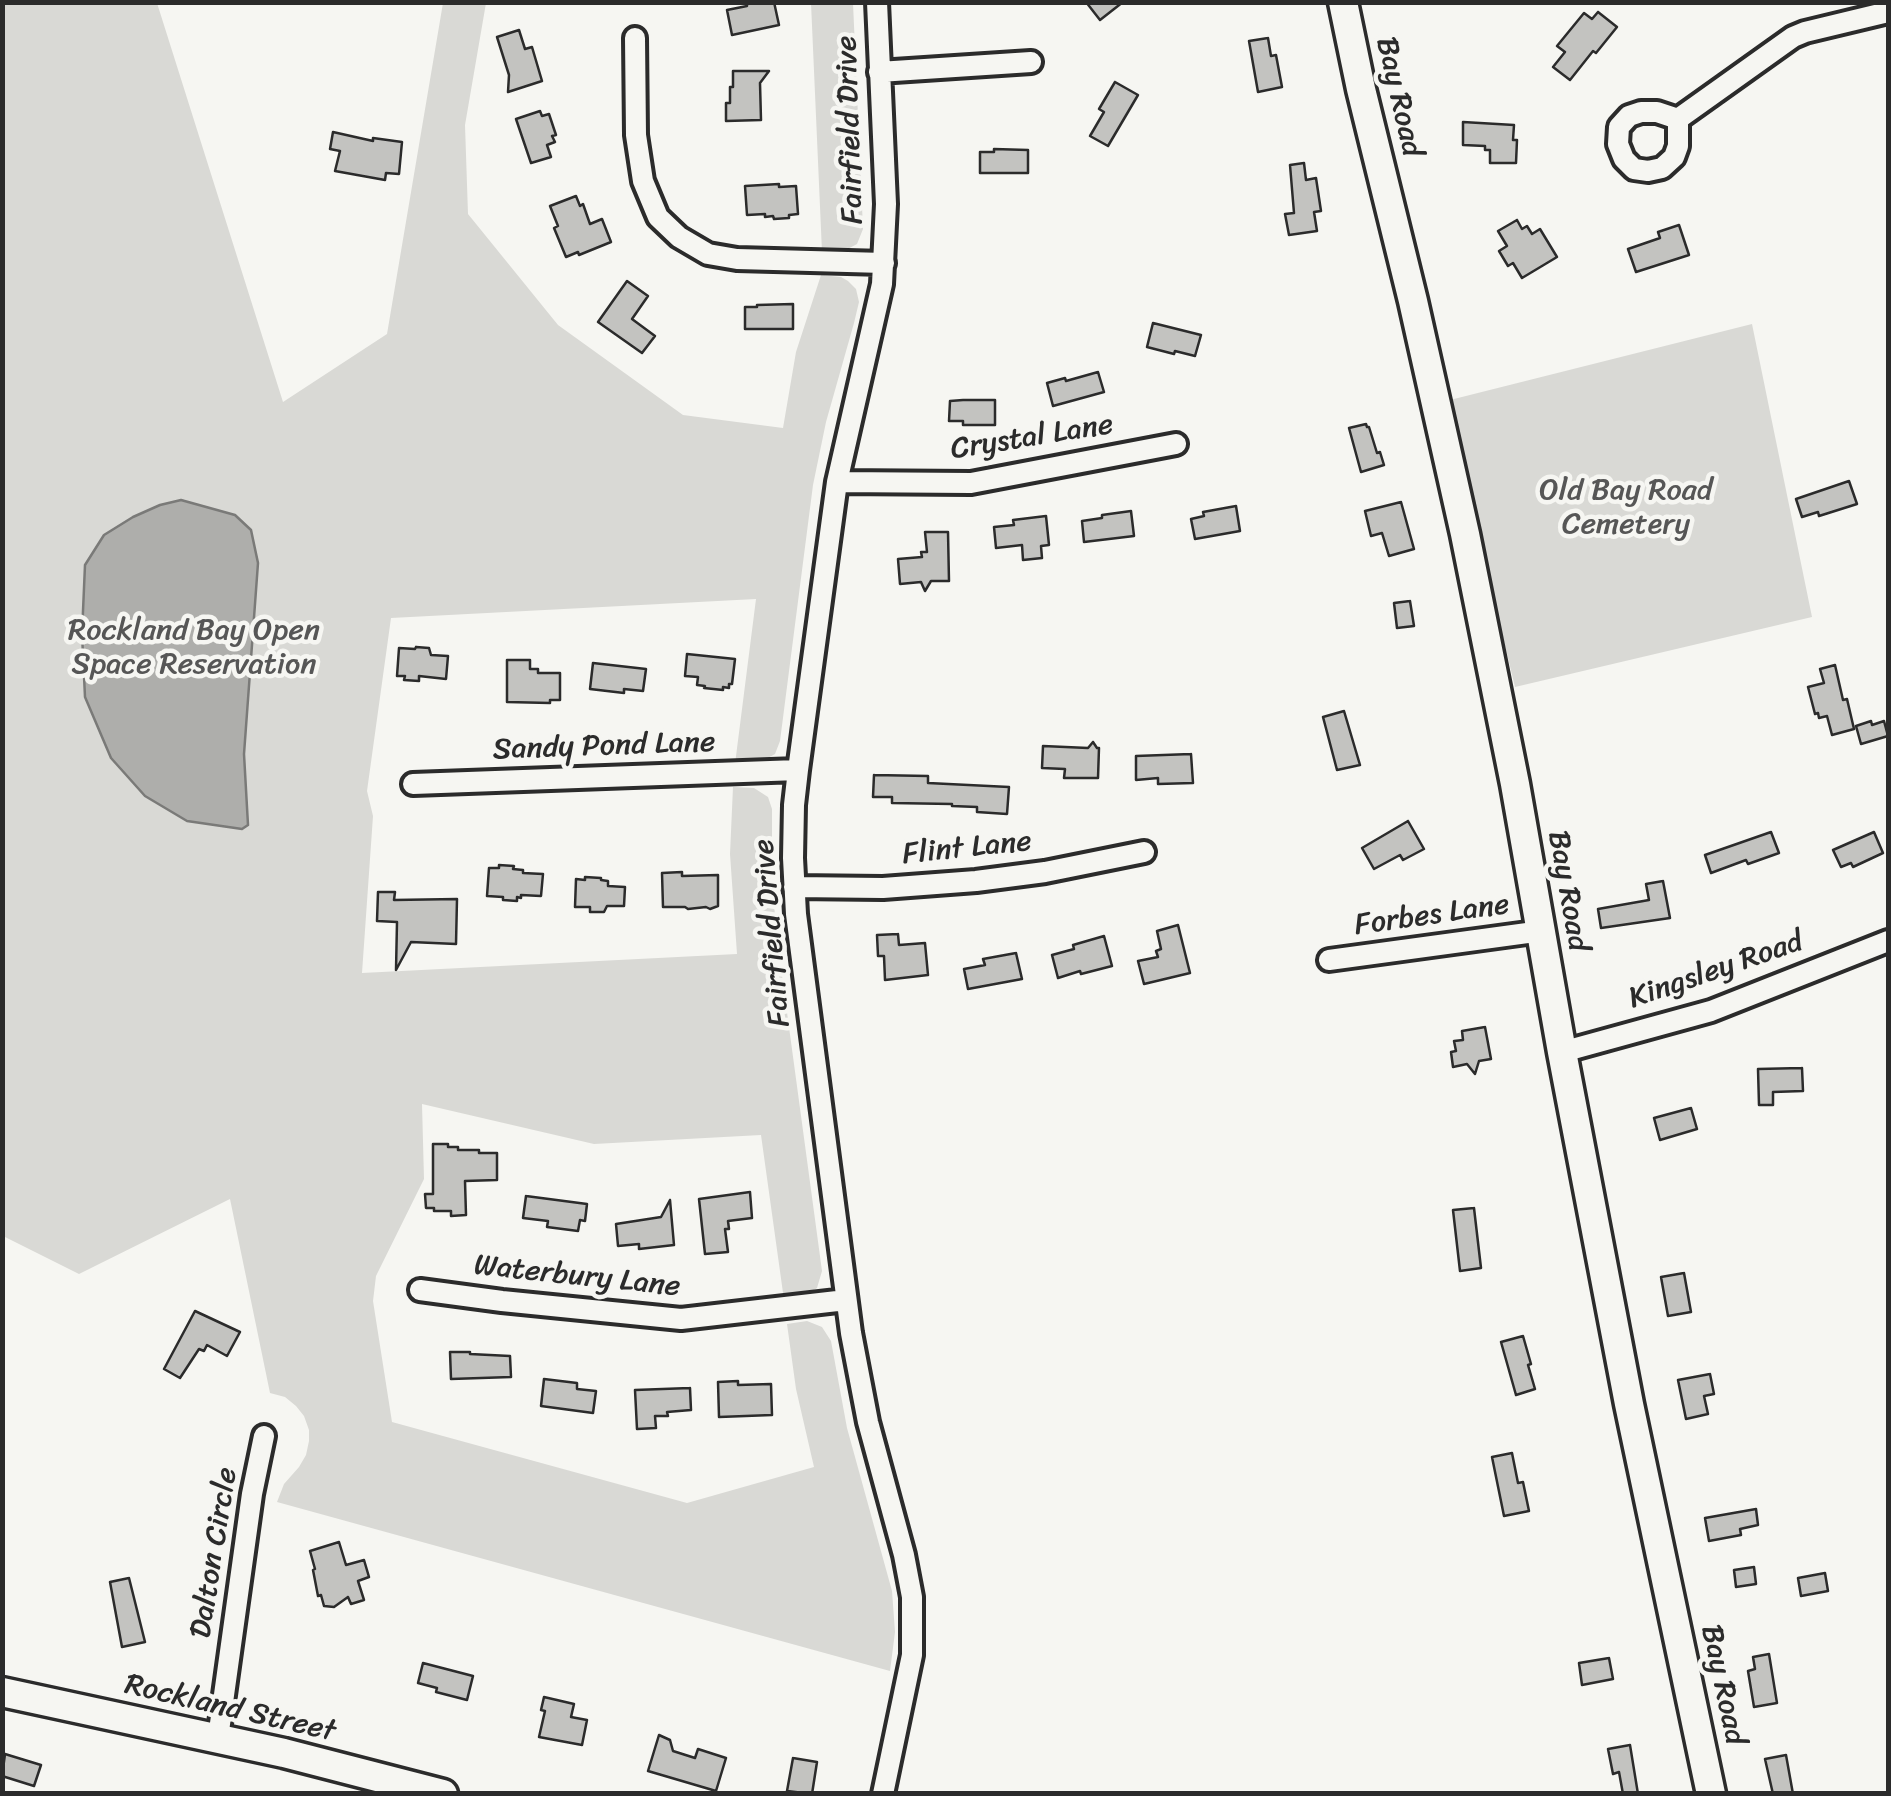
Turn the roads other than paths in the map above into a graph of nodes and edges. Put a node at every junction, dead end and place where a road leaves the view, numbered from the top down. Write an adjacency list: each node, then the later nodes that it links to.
1 (877, 2): 6 (street, Fairfield Drive)
2 (1343, 2): 15 (main road, Bay Road)
3 (1888, 12): 7 (street)
4 (634, 38): 8 (street)
5 (1031, 62): 6 (street)
6 (879, 72): 8 (street, Fairfield Drive)
7 (1678, 120)
8 (884, 263): 10 (street, Fairfield Drive)
9 (1176, 444): 10 (street, Crystal Lane)
10 (837, 482): 11 (street, Fairfield Drive)
11 (798, 770): 12 (street, Sandy Pond Lane); 14 (street, Fairfield Drive)
12 (412, 784)
13 (1144, 852): 14 (street, Flint Lane)
14 (794, 888): 20 (street, Fairfield Drive)
15 (1542, 931): 17 (street, Forbes Lane); 18 (main road, Bay Road)
16 (1888, 941): 18 (street, Kingsley Road)
17 (1329, 960)
18 (1562, 1052): 26 (main road, Bay Road)
19 (420, 1290): 20 (street, Waterbury Lane)
20 (846, 1300): 25 (street, Fairfield Drive)
21 (264, 1436): 23 (street, Dalton Circle)
22 (2, 1692): 23 (main road, Rockland Street)
23 (218, 1738): 24 (main road, Rockland Street)
24 (443, 1794)
25 (882, 1794)
26 (1711, 1794)

